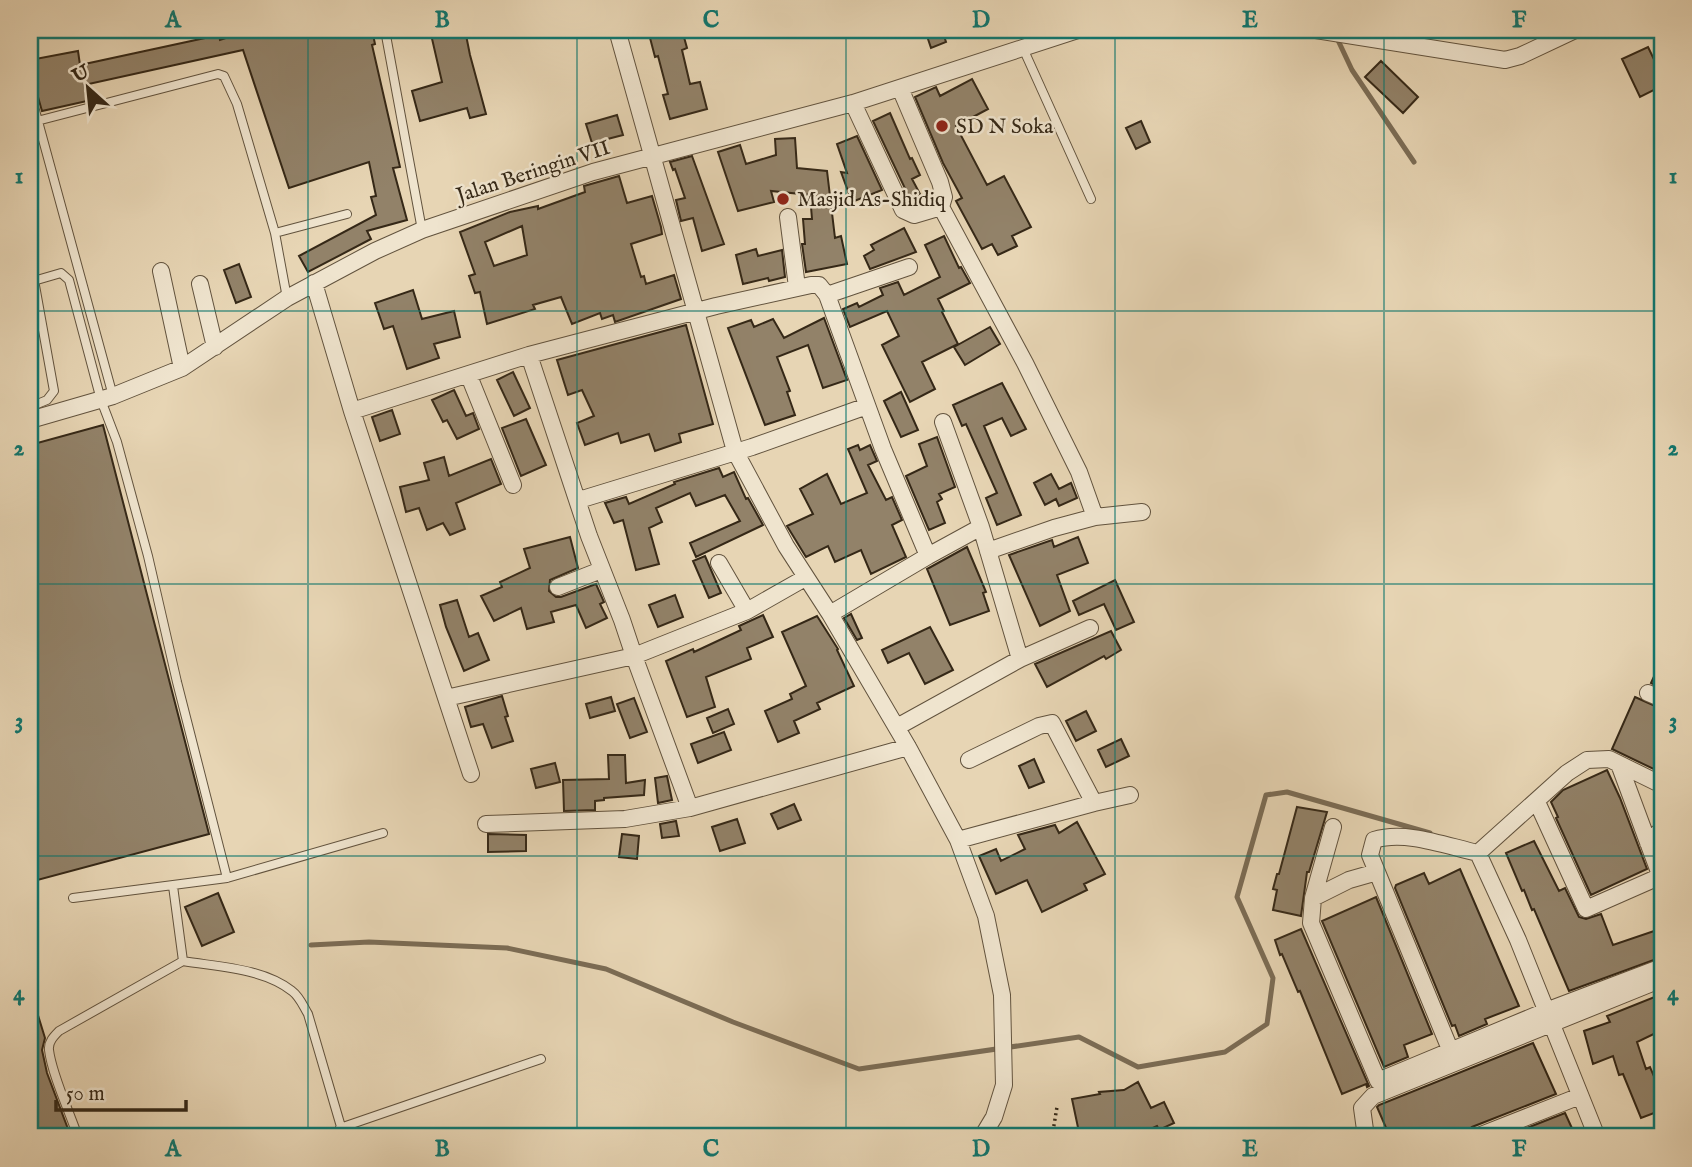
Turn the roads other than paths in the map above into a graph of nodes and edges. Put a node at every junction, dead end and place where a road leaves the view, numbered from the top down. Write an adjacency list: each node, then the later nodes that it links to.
1 (385, 30): 16 (lane)
2 (617, 30): 11 (street)
3 (1078, 30): 6 (street, Jalan Beringin VII)
4 (1316, 30): 5 (street)
5 (1576, 30)
6 (1022, 47): 7 (street, Jalan Beringin VII); 12 (lane)
7 (900, 88): 9 (street, Jalan Beringin VII); 13 (street)
8 (30, 92): 10 (lane)
9 (853, 103): 11 (street, Jalan Beringin VII); 13 (street)
10 (37, 121): 17 (lane); 31 (lane)
11 (651, 155): 16 (street, Jalan Beringin VII); 26 (street)
12 (1091, 199)
13 (941, 207): 41 (street)
14 (347, 214): 17 (lane)
15 (788, 217): 23 (street)
16 (422, 230): 21 (street, Jalan Beringin VII)
17 (275, 233): 25 (lane)
18 (909, 267): 24 (street)
19 (161, 271): 29 (street)
20 (32, 281): 31 (lane); 33 (lane)
21 (314, 283): 25 (street, Jalan Beringin VII); 34 (street)
22 (200, 284): 27 (street)
23 (797, 287): 24 (street); 26 (street)
24 (827, 295): 32 (street)
25 (287, 298): 27 (street, Jalan Beringin VII)
26 (705, 309): 28 (street); 37 (street)
27 (215, 347): 29 (street, Jalan Beringin VII)
28 (529, 355): 30 (street); 39 (street)
29 (182, 368): 31 (street, Jalan Beringin VII)
30 (469, 376): 34 (street); 38 (street)
31 (107, 398): 35 (street, Jalan Beringin VII); 73 (lane)
32 (867, 406): 37 (street); 44 (street)
33 (30, 407)
34 (352, 411): 54 (street)
35 (30, 421)
36 (943, 422): 42 (street)
37 (743, 449): 39 (street); 47 (street)
38 (513, 485)
39 (579, 500): 46 (street)
40 (1142, 512): 41 (street)
41 (1095, 517): 43 (street)
42 (981, 527): 43 (street); 44 (street)
43 (988, 551): 53 (street)
44 (928, 556): 49 (street)
45 (719, 563): 50 (street)
46 (601, 570): 48 (street); 52 (street)
47 (804, 578): 49 (street); 50 (street)
48 (558, 587)
49 (835, 610): 55 (street)
50 (747, 611): 52 (street)
51 (1090, 628): 53 (street)
52 (634, 656): 54 (street); 64 (street)
53 (1020, 660): 55 (street)
54 (446, 698): 59 (street)
55 (897, 727): 56 (street)
56 (908, 747): 64 (street); 69 (street)
57 (969, 760): 63 (street)
58 (1619, 764): 60 (street); 62 (street); 70 (street)
59 (471, 774)
60 (1662, 785)
61 (1130, 795): 63 (street)
62 (1537, 802): 71 (street); 74 (street)
63 (1094, 803): 69 (street)
64 (690, 808): 65 (street)
65 (486, 824)
66 (1333, 827): 77 (street)
67 (1662, 829): 70 (street)
68 (383, 833): 73 (lane)
69 (958, 840): 89 (street)
70 (1648, 843): 74 (street)
71 (1478, 853): 72 (street); 81 (street)
72 (1377, 872): 77 (street); 82 (street)
73 (227, 878): 75 (lane)
74 (1662, 878)
75 (173, 886): 76 (lane); 78 (lane)
76 (73, 898)
77 (1313, 898): 82 (street)
78 (183, 961): 85 (lane); 87 (lane)
79 (1662, 967): 81 (street)
80 (1662, 979): 81 (street)
81 (1548, 1017): 82 (street); 84 (street)
82 (1453, 1056): 90 (street)
83 (541, 1059): 85 (lane)
84 (1580, 1096): 86 (street); 91 (street)
85 (340, 1128): 88 (lane)
86 (1598, 1136)
87 (78, 1137)
88 (344, 1137)
89 (982, 1137)
90 (1366, 1137)
91 (1476, 1137)

